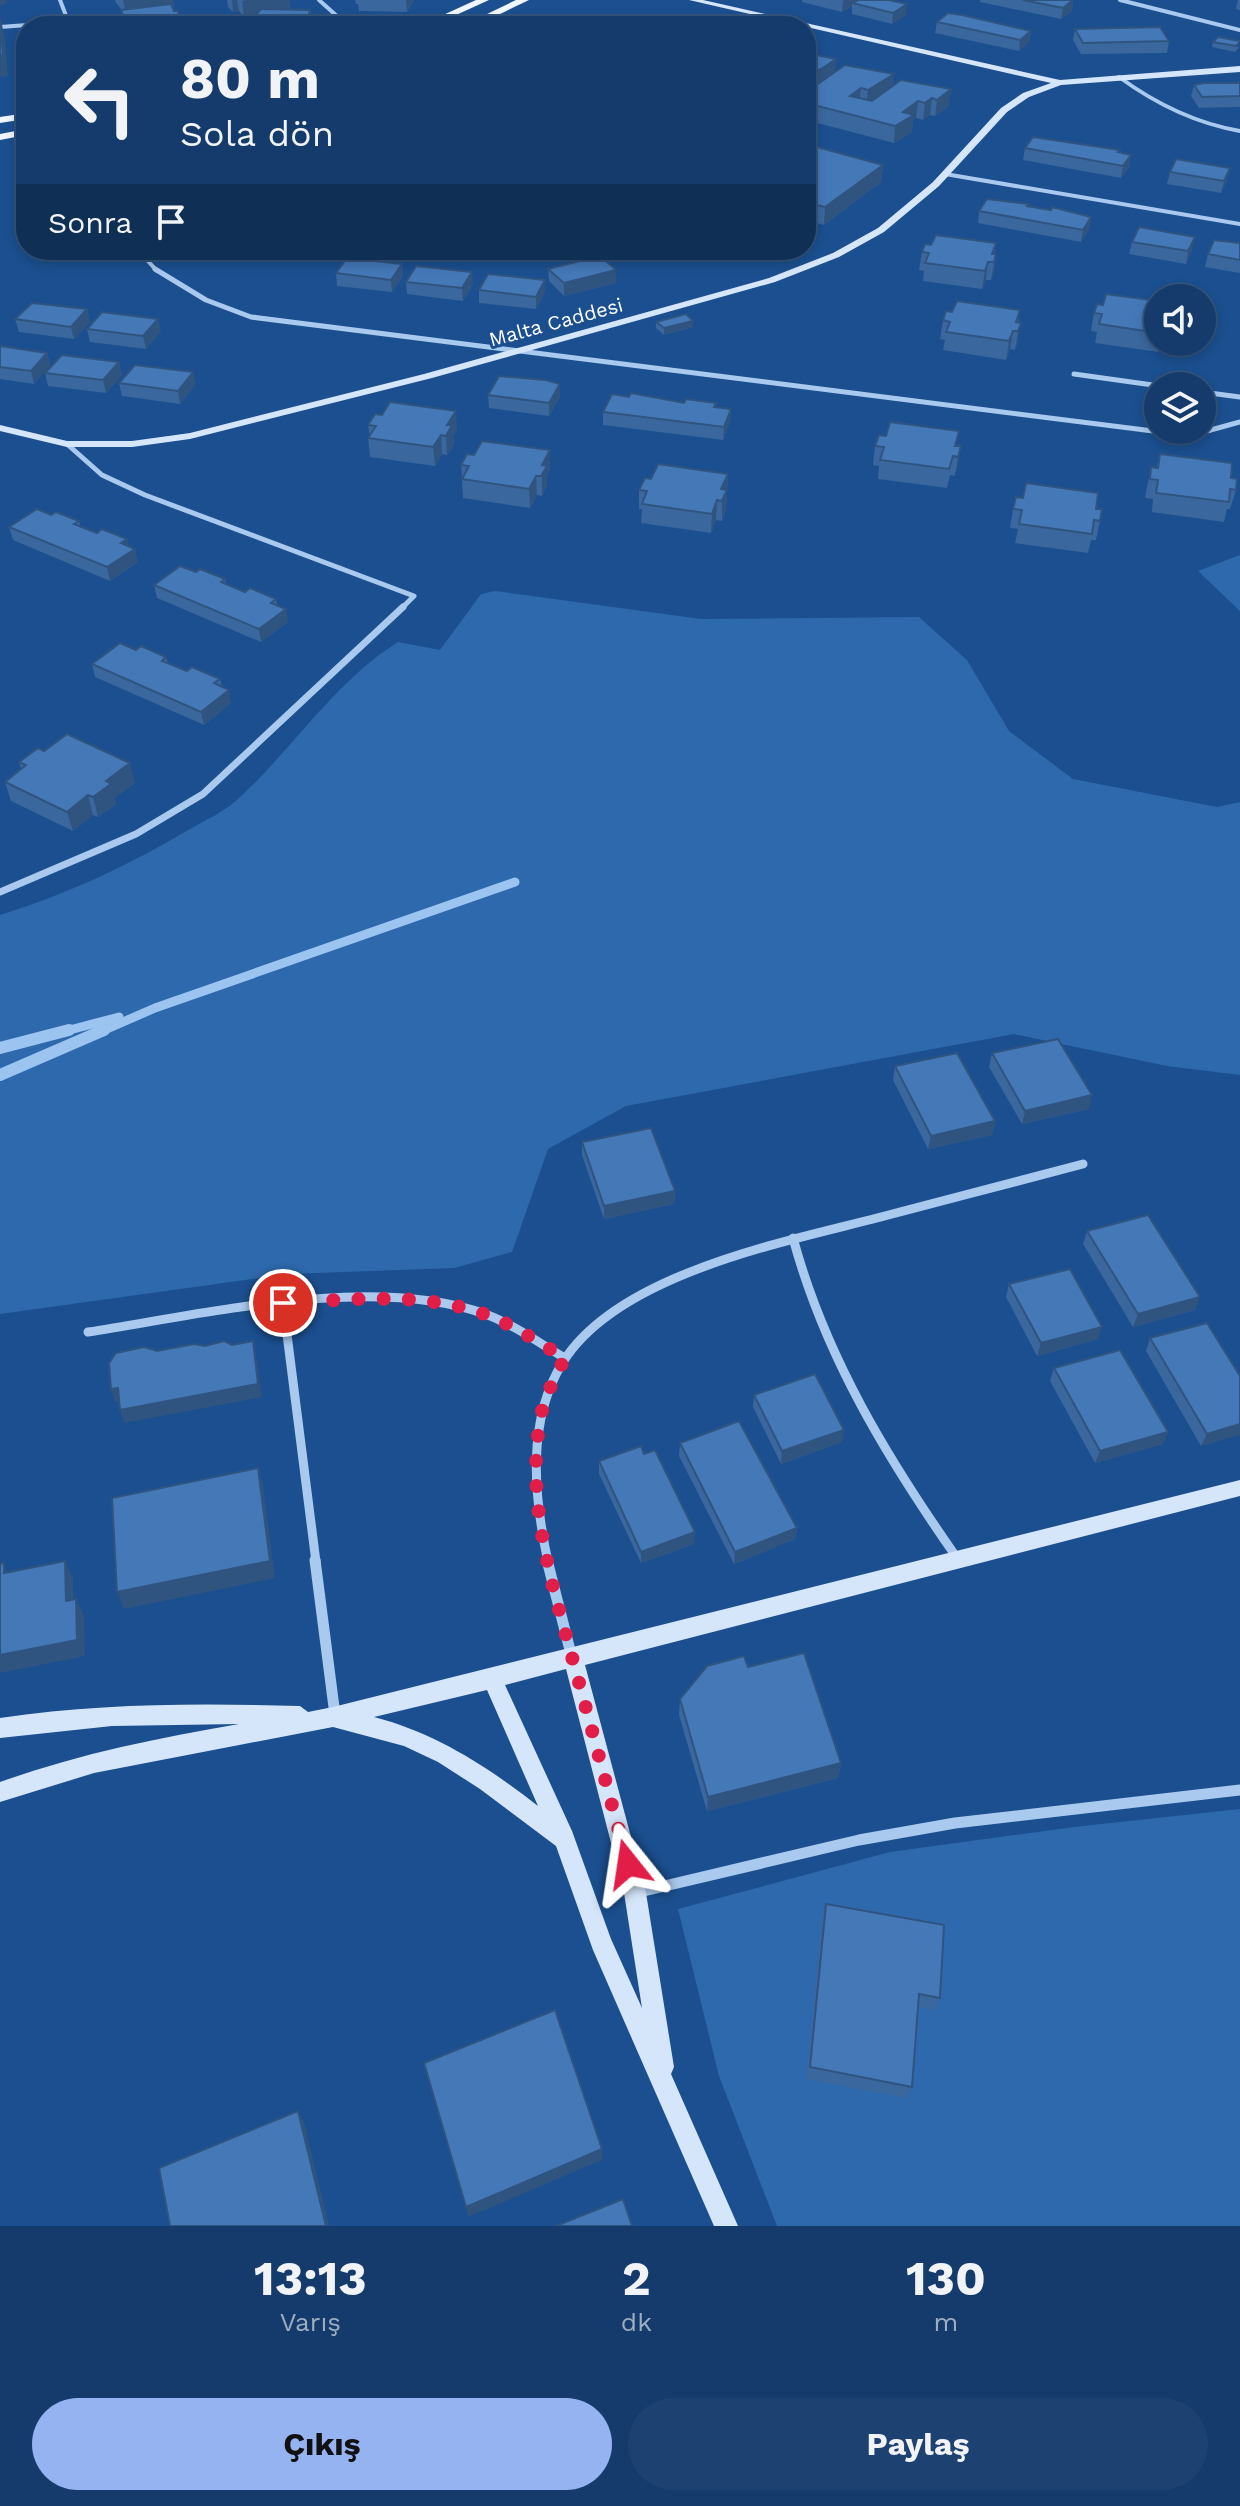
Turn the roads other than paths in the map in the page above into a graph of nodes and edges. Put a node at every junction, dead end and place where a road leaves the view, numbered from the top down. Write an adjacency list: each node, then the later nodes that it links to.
1 (319, 0): 6 (street)
2 (484, 0): 7 (main road)
3 (524, 0): 8 (main road)
4 (693, 0): 9 (main road)
5 (1120, 0): 11 (street)
6 (337, 16)
7 (447, 16)
8 (489, 16)
9 (762, 16)
10 (816, 28): 14 (main road)
11 (1240, 30)
12 (1240, 69): 13 (main road)
13 (1119, 77): 14 (main road); 15 (street)
14 (1060, 83): 16 (main road, Malta Caddesi)
15 (1240, 131)
16 (945, 174): 17 (street); 19 (main road, Malta Caddesi)
17 (1240, 224)
18 (146, 260): 19 (street)
19 (521, 350): 24 (street); 26 (main road, Malta Caddesi)
20 (1074, 374): 21 (street)
21 (1144, 384)
22 (1216, 394): 23 (street)
23 (1240, 397)
24 (1240, 422)
25 (0, 428): 26 (main road, Malta Caddesi)
26 (67, 444): 27 (street)
27 (0, 892)
28 (1083, 1164): 29 (street)
29 (793, 1238): 32 (street); 34 (street)
30 (283, 1303): 31 (street); 32 (street); 37 (street)
31 (88, 1332)
32 (565, 1358): 35 (street)
33 (1240, 1488): 34 (main road)
34 (957, 1558): 35 (main road)
35 (573, 1658): 36 (main road); 42 (main road)
36 (492, 1679): 37 (main road); 41 (main road)
37 (335, 1718): 38 (main road); 40 (main road); 41 (main road)
38 (0, 1728)
39 (1240, 1790): 42 (street)
40 (0, 1792)
41 (564, 1839): 43 (main road)
42 (635, 1893): 43 (main road)
43 (665, 2087): 44 (main road)
44 (726, 2226)

